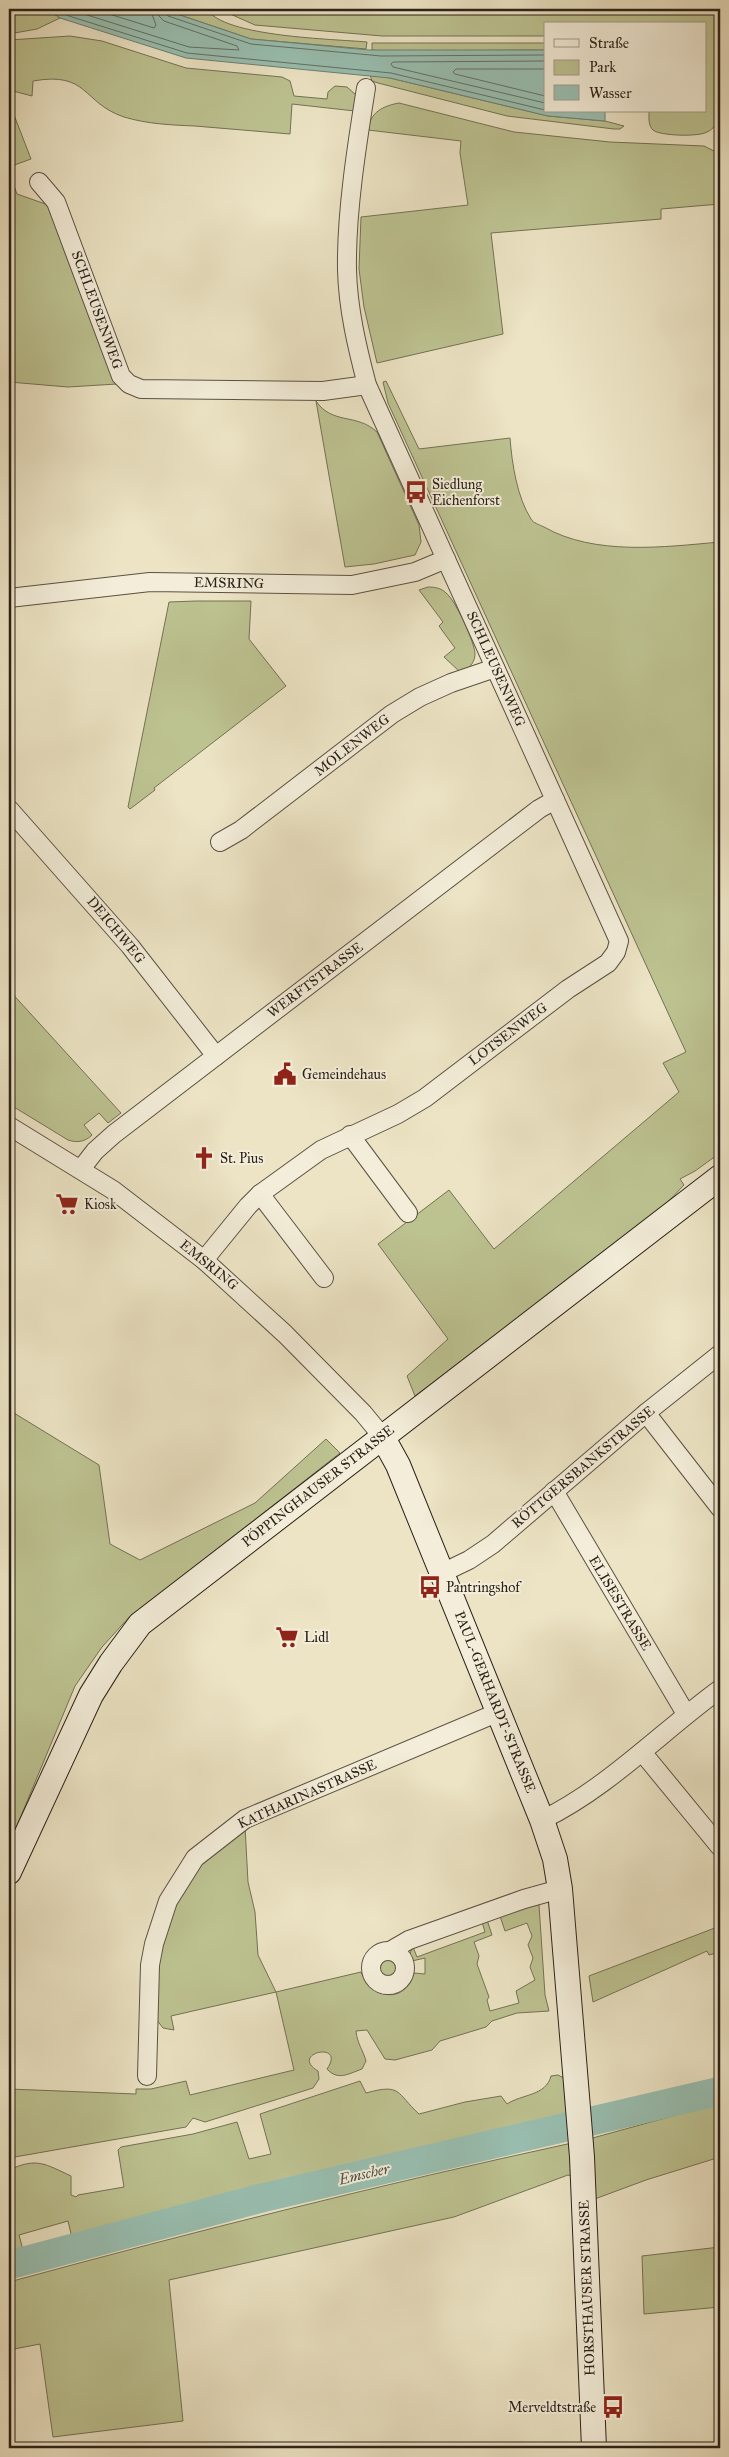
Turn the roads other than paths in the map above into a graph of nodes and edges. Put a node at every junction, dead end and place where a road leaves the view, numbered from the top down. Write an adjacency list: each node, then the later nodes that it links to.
1 (366, 88): 3 (street, SCHLEUSENWEG)
2 (39, 182): 3 (street, SCHLEUSENWEG)
3 (367, 386): 4 (street, SCHLEUSENWEG)
4 (446, 559): 5 (street, EMSRING); 6 (street, SCHLEUSENWEG)
5 (9, 598)
6 (496, 668): 7 (street, SCHLEUSENWEG); 9 (street, MOLENWEG)
7 (555, 800): 10 (street, SCHLEUSENWEG); 11 (street, WERFTSTRASSE)
8 (9, 809): 11 (street, DEICHWEG)
9 (220, 842)
10 (616, 952): 13 (street, LOTSENWEG)
11 (216, 1056): 14 (street, WERFTSTRASSE)
12 (9, 1126): 14 (street, EMSRING)
13 (350, 1135): 16 (street, LOTSENWEG); 17 (street)
14 (81, 1169): 18 (street, EMSRING)
15 (720, 1177): 22 (main road, PÖPPINGHAUSER STRASSE)
16 (260, 1194): 18 (street, LOTSENWEG); 19 (street)
17 (408, 1213)
18 (204, 1260): 22 (street, EMSRING)
19 (324, 1278)
20 (720, 1354): 21 (street, RÖTTGERSBANKSTRASSE)
21 (646, 1413): 23 (street, RÖTTGERSBANKSTRASSE); 24 (street)
22 (382, 1436): 25 (main road, PAUL-GERHARDT-STRASSE); 32 (main road, PÖPPINGHAUSER STRASSE)
23 (554, 1491): 25 (street, RÖTTGERSBANKSTRASSE); 28 (street, ELISESTRASSE)
24 (720, 1508)
25 (442, 1573): 27 (main road, PAUL-GERHARDT-STRASSE)
26 (720, 1689): 28 (street)
27 (499, 1712): 30 (main road, PAUL-GERHARDT-STRASSE); 35 (street, KATHARINASTRASSE)
28 (686, 1714): 29 (street)
29 (642, 1752): 30 (street); 31 (street)
30 (542, 1820): 33 (main road, PAUL-GERHARDT-STRASSE)
31 (720, 1847)
32 (9, 1872)
33 (560, 1889): 34 (street); 36 (main road, PAUL-GERHARDT-STRASSE)
34 (390, 1951)
35 (147, 2076)
36 (580, 2128): 37 (main road, HORSTHAUSER STRASSE)
37 (594, 2448)

